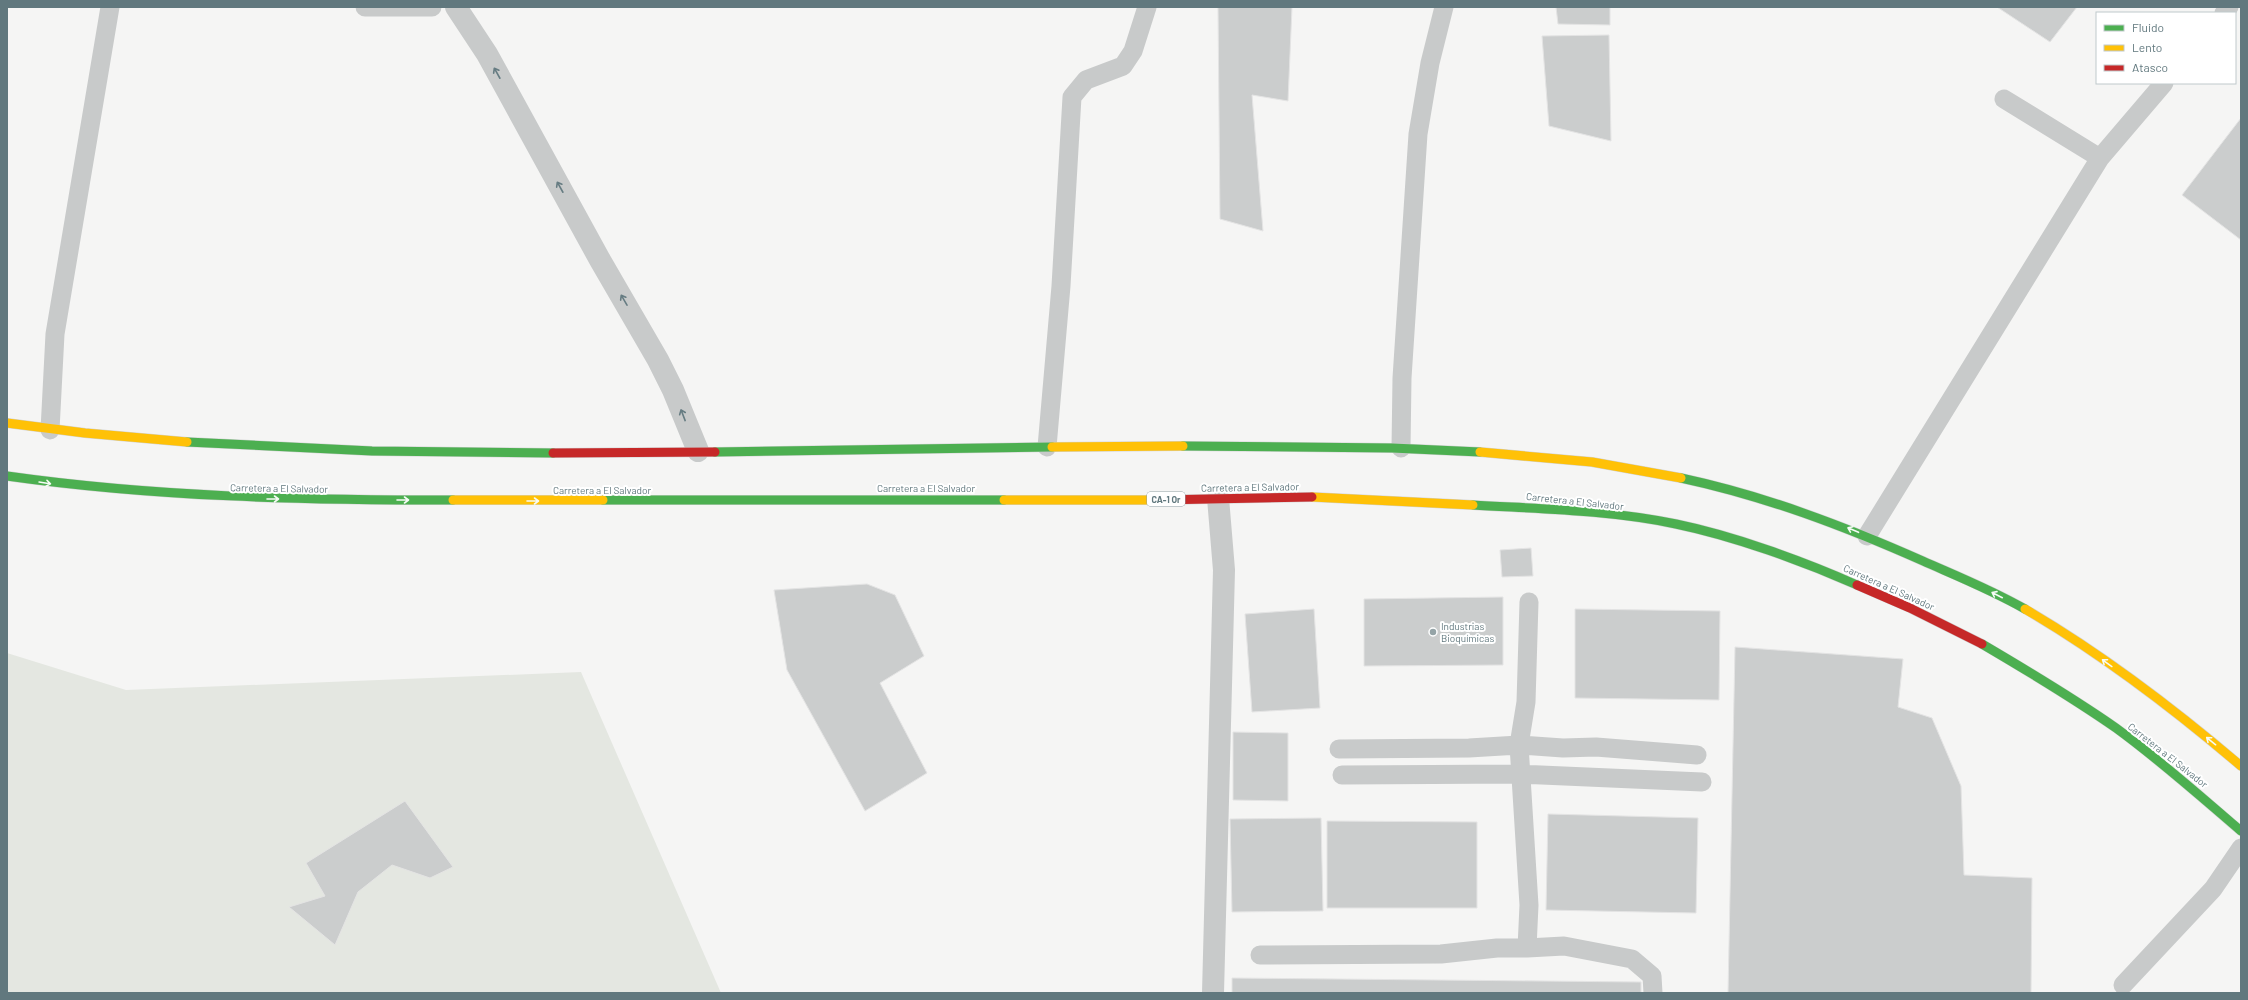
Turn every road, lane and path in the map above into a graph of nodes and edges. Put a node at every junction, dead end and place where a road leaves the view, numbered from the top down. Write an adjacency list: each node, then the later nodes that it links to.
1 (110, 7): 11 (lane)
2 (365, 7): 3 (lane)
3 (432, 7)
4 (456, 7): 14 (street, one-way to 4)
5 (1147, 7): 12 (lane)
6 (1444, 7): 13 (lane)
7 (2163, 84): 9 (lane)
8 (2004, 98): 9 (lane)
9 (2100, 158): 17 (lane)
10 (7, 423): 11 (highway)
11 (50, 430): 14 (highway)
12 (1047, 447): 13 (highway); 14 (highway)
13 (1401, 448): 17 (highway, one-way to 13)
14 (698, 452)
15 (7, 476): 16 (highway, Carretera a El Salvador / CA-1 Or, one-way to 16)
16 (1218, 498): 26 (highway, Carretera a El Salvador / CA-1 Or); 31 (street)
17 (1867, 536): 22 (highway, one-way to 17)
18 (1529, 602): 19 (lane)
19 (1519, 745): 20 (lane); 21 (lane); 23 (lane)
20 (1339, 749)
21 (1697, 755)
22 (2241, 766)
23 (1520, 774): 24 (lane); 25 (lane); 28 (lane)
24 (1342, 775)
25 (1702, 782)
26 (2241, 831)
27 (2241, 848): 30 (lane)
28 (1527, 948): 29 (lane); 32 (lane)
29 (1260, 955)
30 (2123, 985)
31 (1214, 993)
32 (1653, 993)

